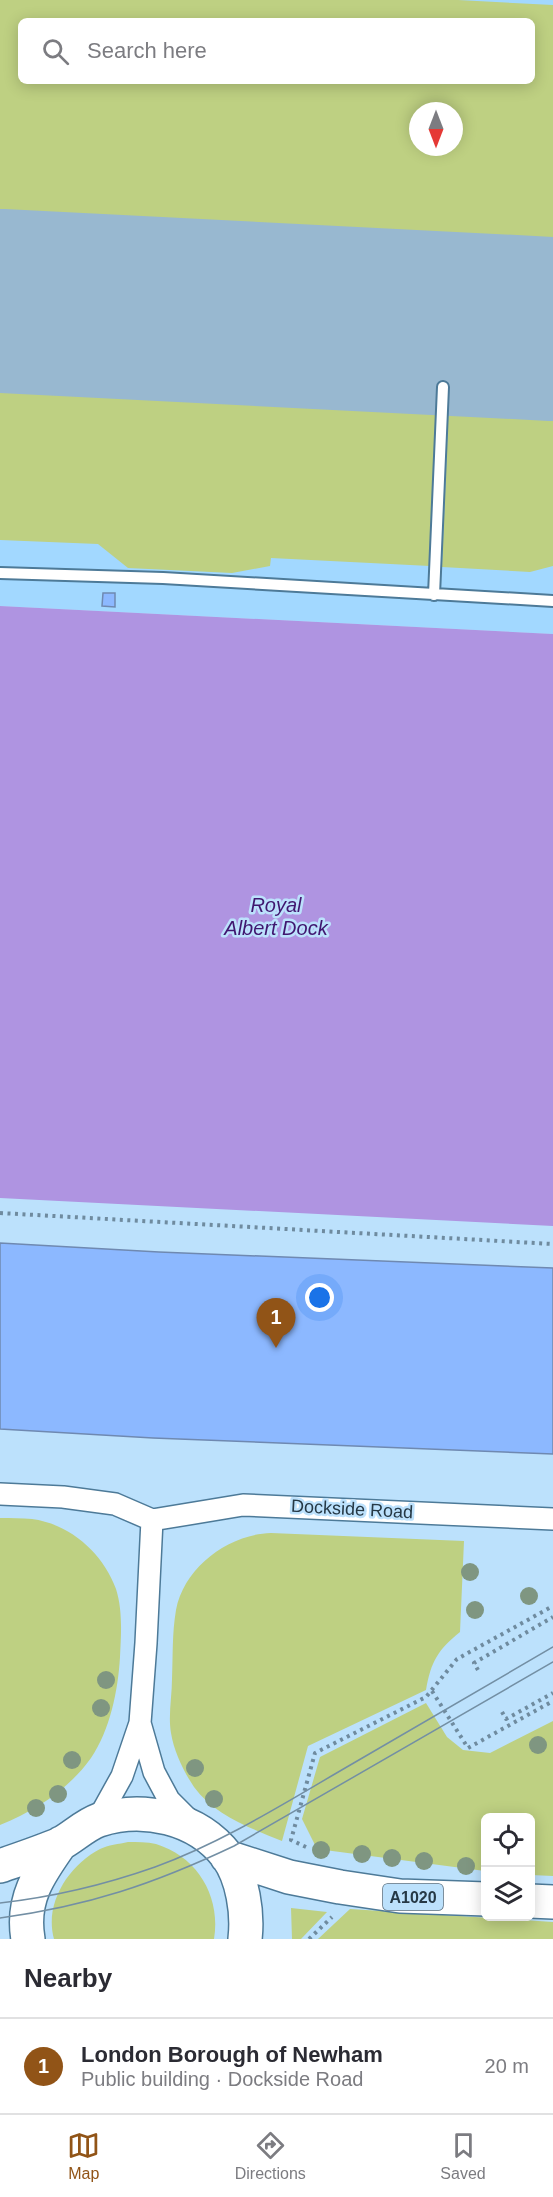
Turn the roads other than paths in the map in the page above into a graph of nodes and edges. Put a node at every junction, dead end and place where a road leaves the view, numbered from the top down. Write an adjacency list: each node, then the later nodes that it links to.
1 (443, 387): 3 (lane)
2 (0, 573): 3 (lane)
3 (434, 595): 4 (lane)
4 (553, 601)
5 (0, 1494): 7 (street)
6 (553, 1519): 7 (street, Dockside Road)
7 (152, 1520): 8 (street)
8 (140, 1723): 9 (street); 10 (street)
9 (97, 1821): 10 (main road, A1020); 11 (main road, A1020)
10 (204, 1834): 12 (main road, A1020)
11 (61, 1843): 13 (main road, A1020); 17 (main road, A1020)
12 (227, 1857): 14 (main road, A1020); 18 (main road, A1020)
13 (0, 1866)
14 (481, 1899)
15 (535, 1901): 16 (main road)
16 (553, 1902)
17 (28, 1939)
18 (245, 1939)

